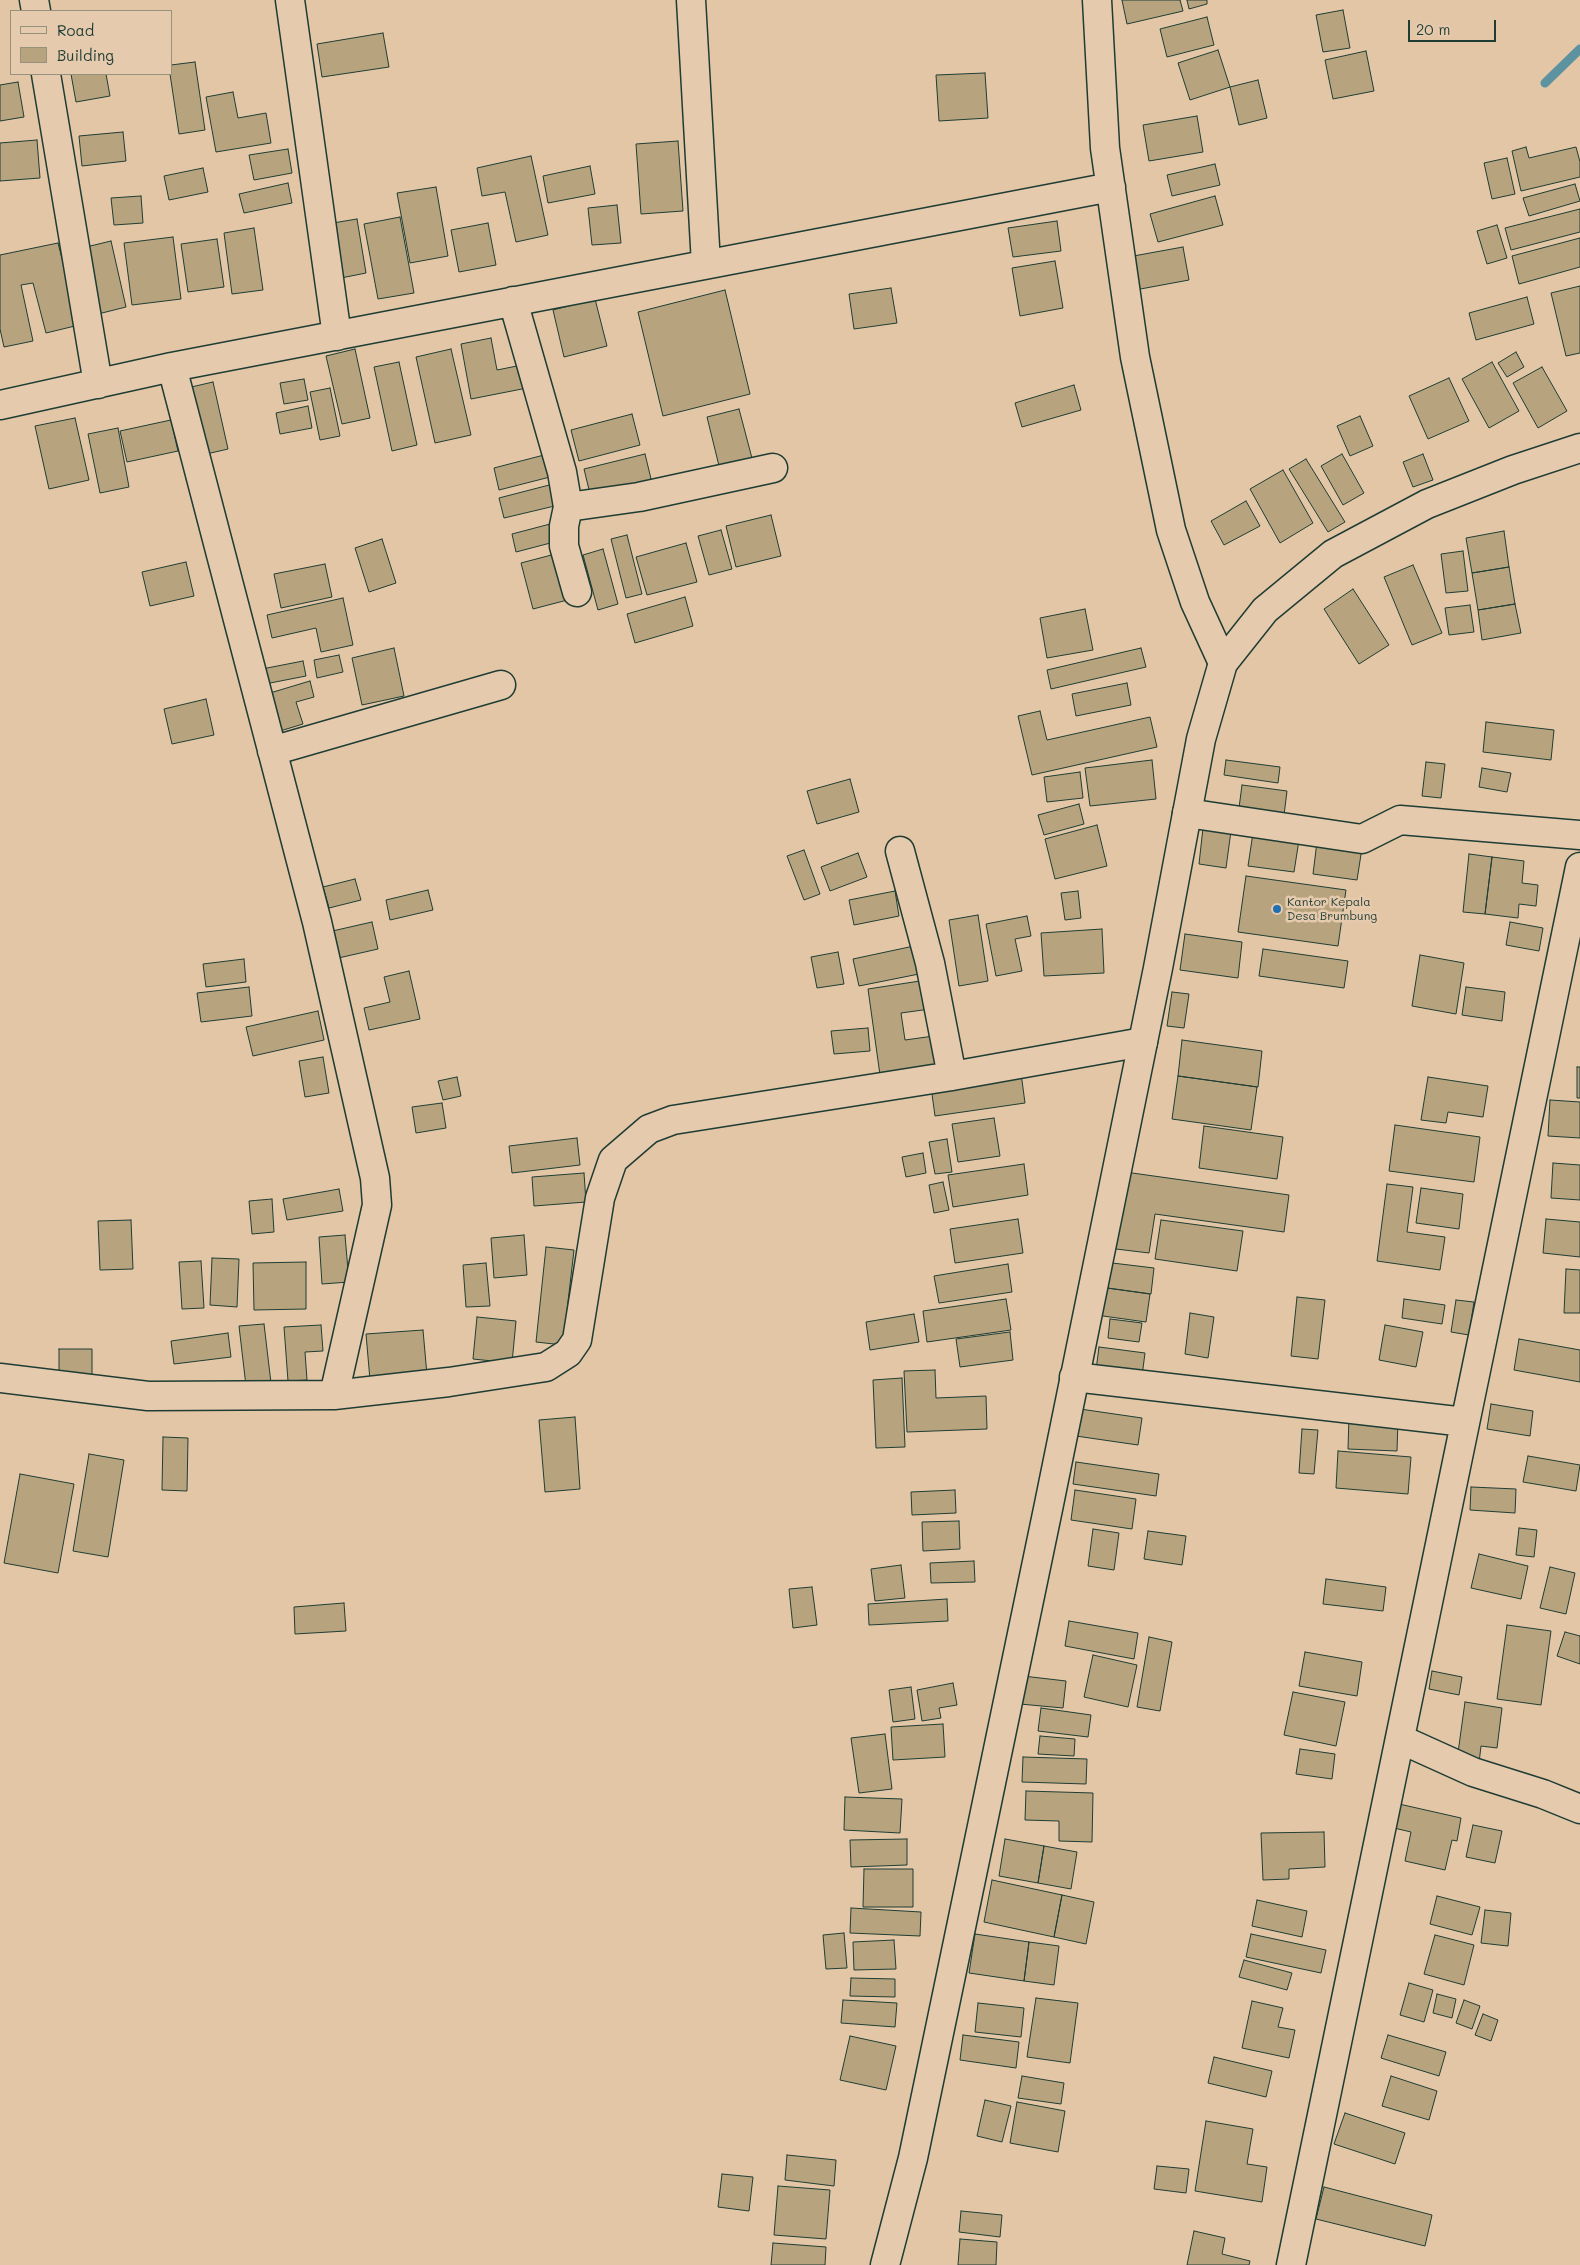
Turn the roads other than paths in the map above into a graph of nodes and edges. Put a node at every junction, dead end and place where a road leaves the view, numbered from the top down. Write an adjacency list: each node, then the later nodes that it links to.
1 (290, 0): 8 (street)
2 (691, 0): 6 (street)
3 (1097, 0): 5 (street)
4 (46, 75): 10 (street)
5 (1110, 187): 6 (street); 16 (street)
6 (706, 264): 7 (street)
7 (513, 301): 8 (street); 14 (street)
8 (337, 336): 9 (street)
9 (172, 367): 10 (street); 18 (street)
10 (98, 384): 11 (street)
11 (0, 405)
12 (1580, 448): 16 (street)
13 (773, 468): 14 (street)
14 (568, 506): 15 (street)
15 (577, 592)
16 (1223, 663): 19 (street)
17 (501, 685): 18 (street)
18 (272, 751): 27 (street)
19 (1187, 812): 20 (street); 23 (street)
20 (1580, 834)
21 (900, 851): 24 (street)
22 (1580, 867): 28 (street)
23 (1143, 1042): 24 (street); 25 (street)
24 (952, 1076): 27 (street)
25 (1074, 1377): 28 (street); 31 (street)
26 (0, 1378): 27 (street)
27 (334, 1395)
28 (1465, 1422): 29 (street)
29 (1400, 1739): 30 (street); 32 (street)
30 (1580, 1809)
31 (885, 2265)
32 (1291, 2265)

